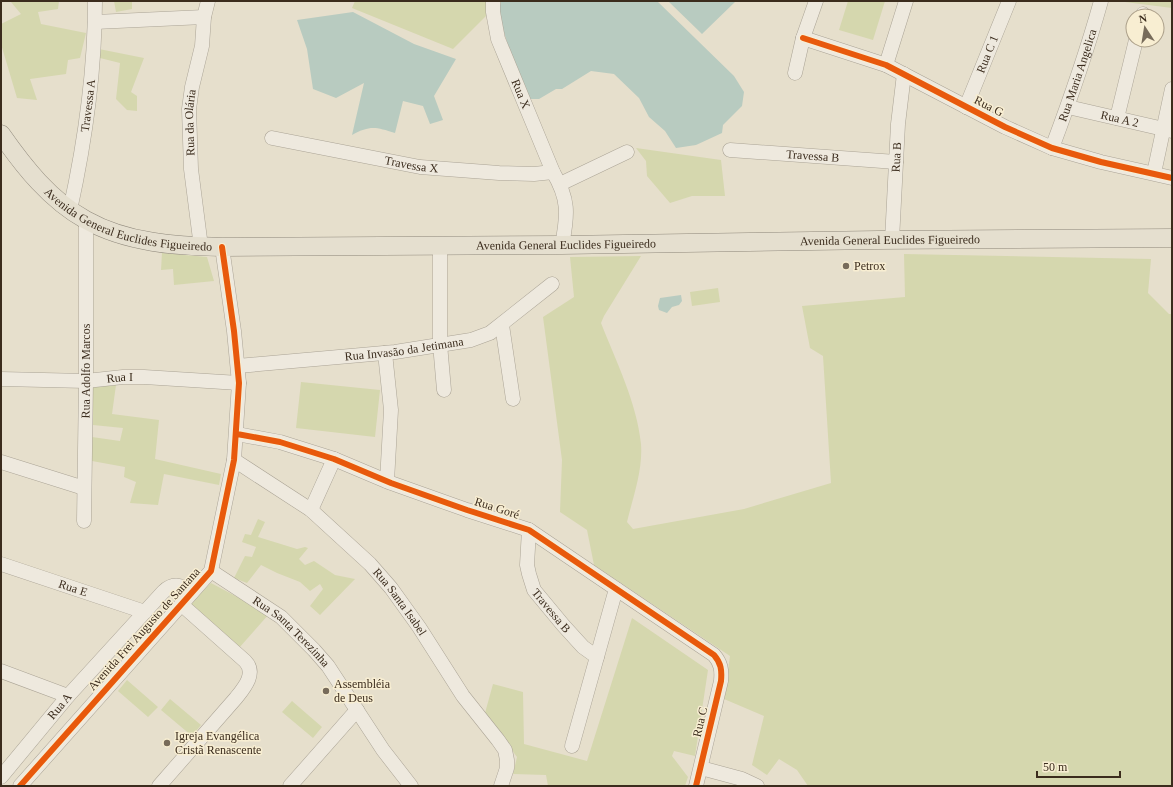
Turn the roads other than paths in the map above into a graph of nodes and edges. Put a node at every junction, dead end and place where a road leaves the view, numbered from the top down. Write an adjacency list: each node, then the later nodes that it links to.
1 (95, 1): 9 (street, Travessa A)
2 (208, 1): 8 (street, Rua da Olária)
3 (493, 1): 27 (street, Rua X)
4 (816, 1): 10 (street)
5 (906, 1): 12 (street)
6 (1009, 1): 16 (street, Rua C 1)
7 (1101, 1): 17 (street, Rua Maria Angelica)
8 (204, 17): 9 (street); 35 (street, Rua da Olária)
9 (95, 22): 29 (street, Travessa A)
10 (803, 38): 12 (street, Rua G); 13 (street)
11 (1134, 48): 18 (street)
12 (886, 65): 14 (street, Rua G)
13 (795, 73)
14 (904, 74): 16 (street, Rua G); 25 (street, Rua B)
15 (1172, 89): 19 (street)
16 (966, 107): 22 (street, Rua G)
17 (1068, 107): 18 (street, Rua A 2); 22 (street, Rua Maria Angelica)
18 (1117, 118): 19 (street, Rua A 2)
19 (1167, 130): 26 (street)
20 (1, 134): 29 (main road, Avenida General Euclides Figueiredo)
21 (272, 138): 27 (street, Travessa X)
22 (1052, 148): 26 (street, Rua G)
23 (730, 150): 25 (street, Travessa B)
24 (627, 152): 27 (street)
25 (896, 162): 32 (street, Rua B)
26 (1154, 173): 28 (street, Rua G)
27 (556, 178): 33 (street, Rua X)
28 (1172, 178)
29 (70, 210): 30 (main road, Avenida General Euclides Figueiredo)
30 (86, 220): 35 (main road, Avenida General Euclides Figueiredo); 43 (street, Rua Adolfo Marcos)
31 (1172, 238): 32 (main road, Avenida General Euclides Figueiredo)
32 (892, 240): 33 (main road, Avenida General Euclides Figueiredo)
33 (562, 244): 34 (main road, Avenida General Euclides Figueiredo)
34 (440, 245): 36 (main road, Avenida General Euclides Figueiredo); 39 (street)
35 (201, 247): 36 (main road, Avenida General Euclides Figueiredo)
36 (222, 247): 41 (street, Avenida Frei Augusto de Santana)
37 (552, 284): 38 (street, Rua Invasão da Jetimana)
38 (502, 325): 39 (street, Rua Invasão da Jetimana); 46 (street)
39 (440, 344): 40 (street, Rua Invasão da Jetimana); 45 (street)
40 (385, 353): 41 (street, Rua Invasão da Jetimana); 51 (street)
41 (238, 366): 44 (street, Avenida Frei Augusto de Santana)
42 (1, 379): 43 (street, Rua I)
43 (86, 380): 44 (street, Rua I); 52 (street, Rua Adolfo Marcos)
44 (239, 383): 47 (street, Avenida Frei Augusto de Santana)
45 (444, 390)
46 (513, 399)
47 (236, 434): 48 (street, Rua Goré); 49 (street, Avenida Frei Augusto de Santana)
48 (334, 459): 51 (street, Rua Goré); 53 (street)
49 (234, 460): 53 (street, Rua Santa Isabel); 57 (street, Avenida Frei Augusto de Santana)
50 (1, 462): 52 (street)
51 (387, 481): 55 (street, Rua Goré)
52 (84, 488): 54 (street, Rua Adolfo Marcos)
53 (310, 510): 74 (street, Rua Santa Isabel)
54 (84, 521)
55 (529, 530): 58 (street, Rua Goré); 62 (street, Travessa B)
56 (1, 564): 61 (street, Rua E)
57 (211, 571): 59 (street, Avenida Frei Augusto de Santana); 66 (street, Rua Santa Terezinha)
58 (616, 589): 62 (street); 63 (street, Rua Goré)
59 (192, 592): 60 (street, Avenida Frei Augusto de Santana); 61 (street, Rua A)
60 (182, 605): 70 (street, Avenida Frei Augusto de Santana); 71 (street)
61 (145, 612): 65 (street, Rua A)
62 (596, 657): 67 (street)
63 (720, 663): 68 (street, Rua C)
64 (1, 671): 65 (street)
65 (68, 696): 69 (street, Rua A)
66 (357, 710): 72 (street); 73 (street, Rua Santa Terezinha)
67 (572, 746)
68 (701, 768): 75 (street, Rua C); 76 (street)
69 (1, 777)
70 (20, 786)
71 (158, 786)
72 (290, 786)
73 (411, 786)
74 (501, 786)
75 (696, 786)
76 (757, 786)

